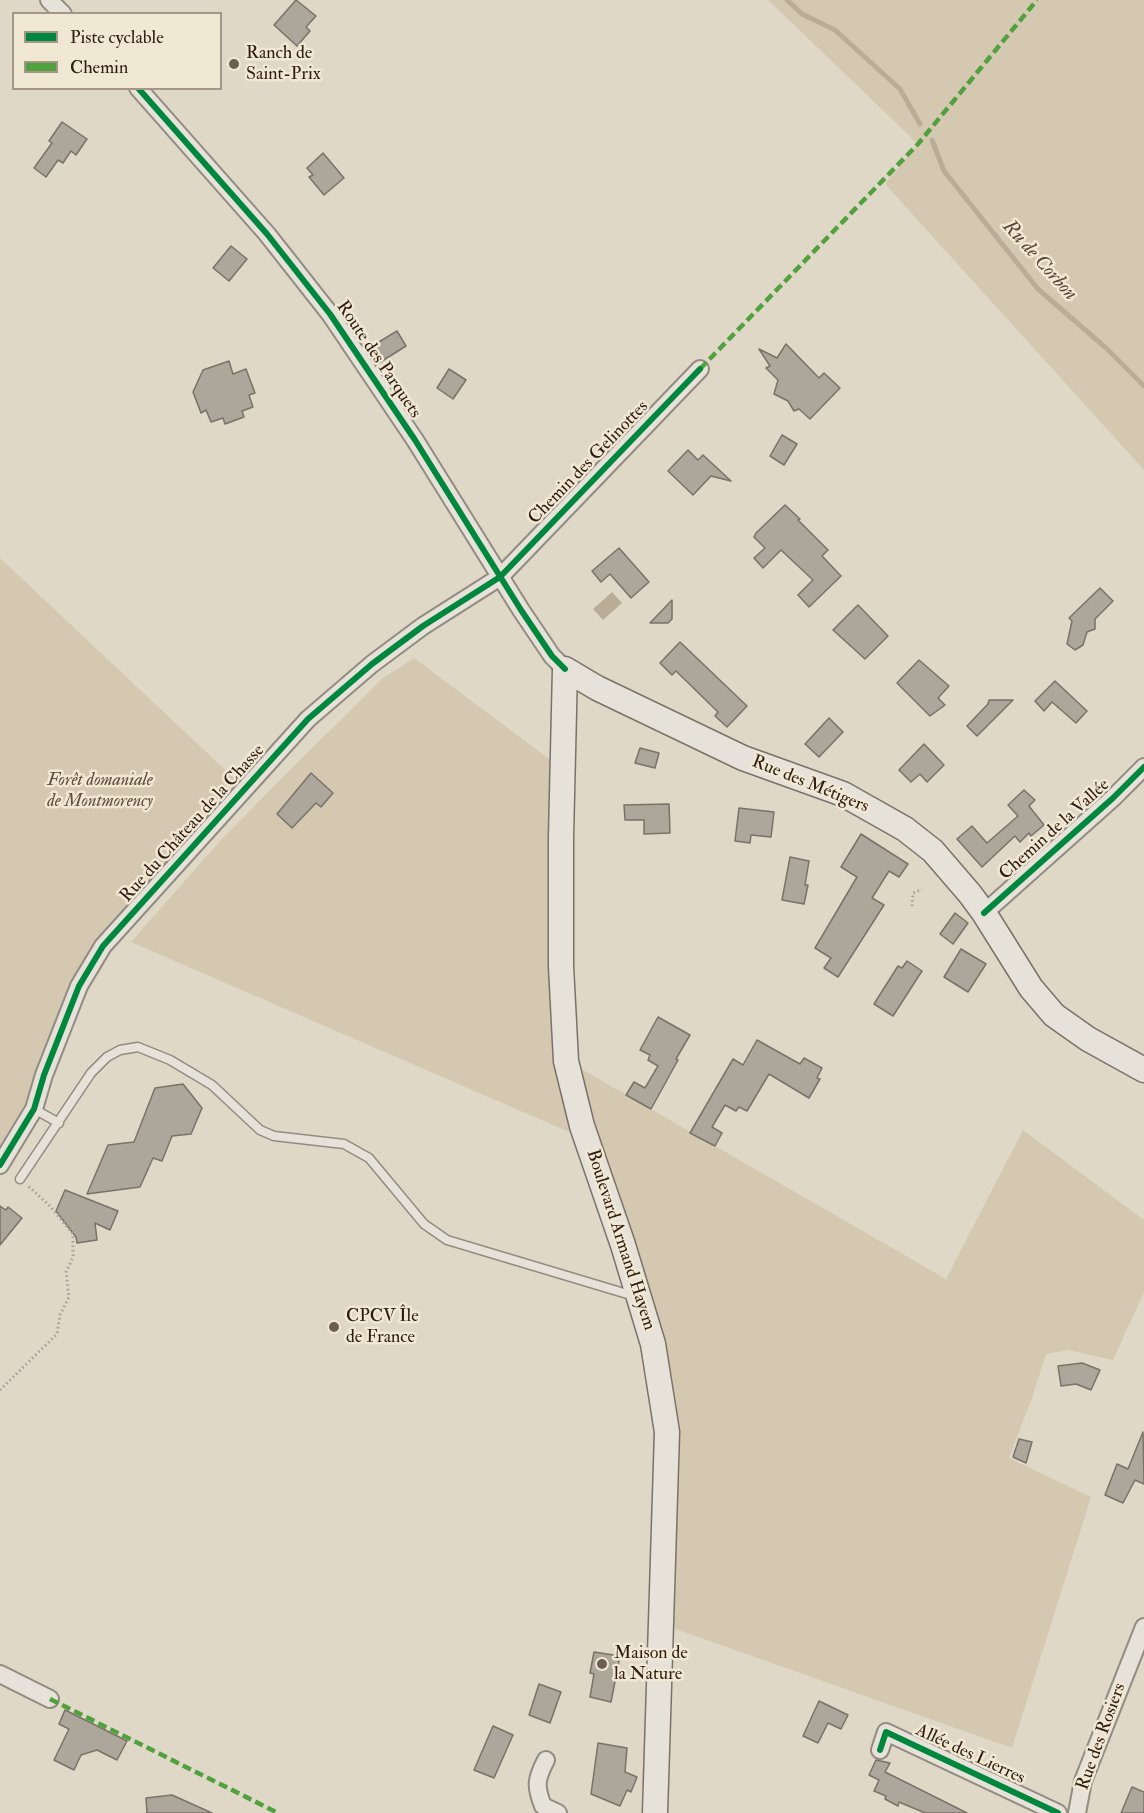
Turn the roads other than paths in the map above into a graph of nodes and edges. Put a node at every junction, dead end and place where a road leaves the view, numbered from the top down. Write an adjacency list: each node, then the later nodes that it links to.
1 (49, 0): 2 (street)
2 (61, 12)
3 (140, 90): 5 (street, Route des Parquets)
4 (700, 369): 5 (street, Chemin des Gelinottes)
5 (500, 577): 6 (street, Route des Parquets); 10 (street, Rue du Château de la Chasse)
6 (566, 669): 8 (main road, Rue des Métigers); 14 (main road, Boulevard Armand Hayem)
7 (1144, 768): 8 (street, Chemin de la Vallée)
8 (984, 913): 9 (main road, Rue des Métigers)
9 (1144, 1070)
10 (34, 1110): 11 (lane); 12 (street, Rue du Château de la Chasse)
11 (59, 1123): 13 (lane); 14 (lane)
12 (0, 1165)
13 (20, 1179)
14 (640, 1298): 21 (main road, Boulevard Armand Hayem)
15 (1144, 1627): 23 (street, Rue des Rosiers)
16 (0, 1674): 17 (street)
17 (50, 1699)
18 (880, 1750): 22 (street, Allée des Lierres)
19 (546, 1760): 20 (street)
20 (558, 1813)
21 (655, 1813)
22 (1058, 1813)
23 (1077, 1813)

